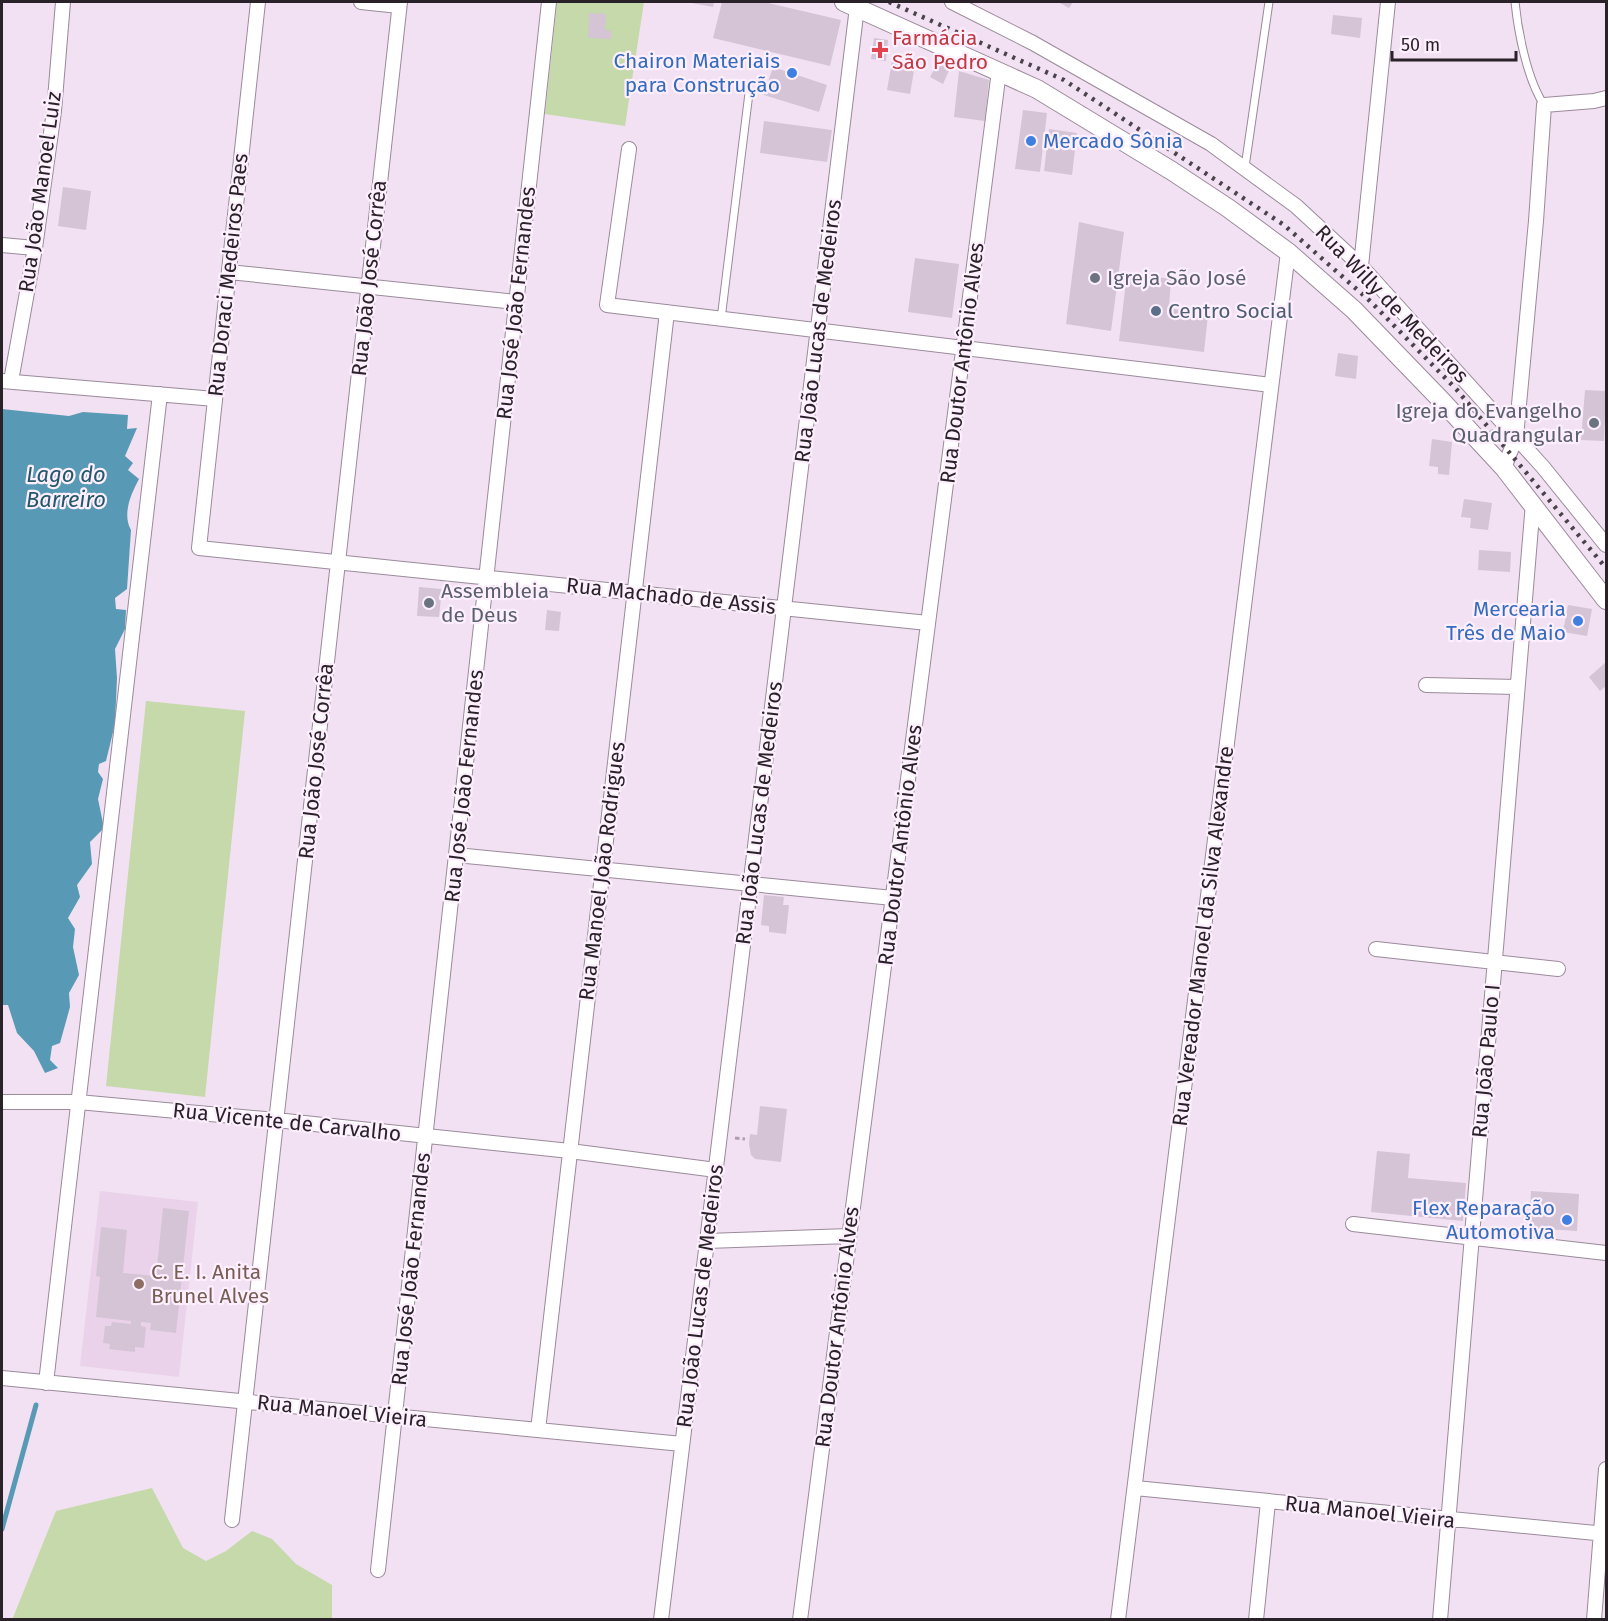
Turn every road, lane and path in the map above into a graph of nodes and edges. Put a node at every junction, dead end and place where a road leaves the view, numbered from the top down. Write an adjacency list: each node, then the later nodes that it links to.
1 (63, 2): 18 (street, Rua João Manoel Luiz)
2 (258, 2): 21 (street, Rua Doraci Medeiros Paes)
3 (362, 2): 9 (street)
4 (549, 2): 23 (street, Rua José João Fernandes)
5 (952, 2): 16 (street, Rua Willy de Medeiros)
6 (1269, 2): 16 (lane)
7 (1388, 2): 20 (street)
8 (1515, 2): 14 (lane)
9 (400, 4): 22 (street, Rua João José Corrêa)
10 (851, 4): 11 (main road); 26 (street, Rua João Lucas de Medeiros)
11 (999, 71): 19 (main road); 27 (street, Rua Doutor Antônio Alves)
12 (749, 93): 25 (lane)
13 (1606, 98): 14 (street)
14 (1545, 105): 32 (street)
15 (629, 149): 24 (street)
16 (1245, 167): 20 (street, Rua Willy de Medeiros)
17 (2, 245): 18 (street)
18 (35, 248): 28 (street, Rua João Manoel Luiz)
19 (1288, 252): 29 (street, Rua Vereador Manoel da Silva Alexandre); 33 (main road)
20 (1361, 266): 32 (street, Rua Willy de Medeiros)
21 (229, 272): 22 (street); 31 (street, Rua Doraci Medeiros Paes)
22 (368, 287): 23 (street); 37 (street, Rua João José Corrêa)
23 (516, 302): 38 (street, Rua José João Fernandes)
24 (667, 312): 25 (street); 39 (street, Rua Manoel João Rodrigues)
25 (721, 319): 26 (street)
26 (818, 330): 27 (street); 41 (street, Rua João Lucas de Medeiros)
27 (964, 348): 29 (street); 42 (street, Rua Doutor Antônio Alves)
28 (6, 381): 30 (street)
29 (1271, 385): 70 (street, Rua Vereador Manoel da Silva Alexandre)
30 (159, 394): 31 (street); 53 (street)
31 (215, 399): 36 (street, Rua Doraci Medeiros Paes)
32 (1516, 437): 33 (street); 35 (street, Rua Willy de Medeiros)
33 (1504, 468): 34 (main road)
34 (1533, 503): 40 (main road); 44 (street, Rua João Paulo I)
35 (1606, 545)
36 (199, 548): 37 (street, Rua Machado de Assis)
37 (338, 562): 38 (street, Rua Machado de Assis); 54 (street, Rua João José Corrêa)
38 (486, 578): 39 (street, Rua Machado de Assis); 45 (street, Rua José João Fernandes)
39 (635, 592): 41 (street, Rua Machado de Assis); 46 (street, Rua Manoel João Rodrigues)
40 (1606, 600)
41 (784, 608): 42 (street, Rua Machado de Assis); 47 (street, Rua João Lucas de Medeiros)
42 (928, 623): 48 (street, Rua Doutor Antônio Alves)
43 (1426, 685): 44 (street)
44 (1517, 687): 50 (street, Rua João Paulo I)
45 (456, 855): 46 (street); 55 (street, Rua José João Fernandes)
46 (603, 869): 47 (street); 56 (street, Rua Manoel João Rodrigues)
47 (751, 884): 48 (street); 57 (street, Rua João Lucas de Medeiros)
48 (893, 898): 59 (street, Rua Doutor Antônio Alves)
49 (1376, 949): 50 (street)
50 (1495, 963): 51 (street); 60 (street, Rua João Paulo I)
51 (1558, 969)
52 (2, 1102): 53 (street, Rua Vicente de Carvalho)
53 (78, 1102): 54 (street, Rua Vicente de Carvalho); 64 (street)
54 (276, 1120): 55 (street, Rua Vicente de Carvalho); 65 (street, Rua João José Corrêa)
55 (426, 1135): 56 (street, Rua Vicente de Carvalho); 66 (street, Rua José João Fernandes)
56 (570, 1150): 57 (street, Rua Vicente de Carvalho); 67 (street, Rua Manoel João Rodrigues)
57 (716, 1170): 61 (street, Rua João Lucas de Medeiros)
58 (1353, 1224): 60 (street)
59 (849, 1236): 61 (street); 77 (street, Rua Doutor Antônio Alves)
60 (1472, 1239): 62 (street); 73 (street, Rua João Paulo I)
61 (707, 1241): 68 (street, Rua João Lucas de Medeiros)
62 (1606, 1253)
63 (2, 1378): 64 (street, Rua Manoel Vieira)
64 (46, 1383): 65 (street, Rua Manoel Vieira)
65 (245, 1402): 66 (street, Rua Manoel Vieira); 72 (street, Rua João José Corrêa)
66 (395, 1416): 67 (street, Rua Manoel Vieira); 75 (street, Rua José João Fernandes)
67 (538, 1430): 68 (street, Rua Manoel Vieira)
68 (682, 1444): 76 (street, Rua João Lucas de Medeiros)
69 (1606, 1469): 74 (street)
70 (1135, 1488): 71 (street, Rua Manoel Vieira); 78 (street, Rua Vereador Manoel da Silva Alexandre)
71 (1268, 1502): 73 (street, Rua Manoel Vieira); 79 (street)
72 (232, 1520)
73 (1448, 1520): 74 (street, Rua Manoel Vieira); 80 (street, Rua João Paulo I)
74 (1604, 1534): 81 (street)
75 (378, 1570)
76 (661, 1620)
77 (800, 1620)
78 (1118, 1620)
79 (1256, 1620)
80 (1440, 1620)
81 (1594, 1620)

